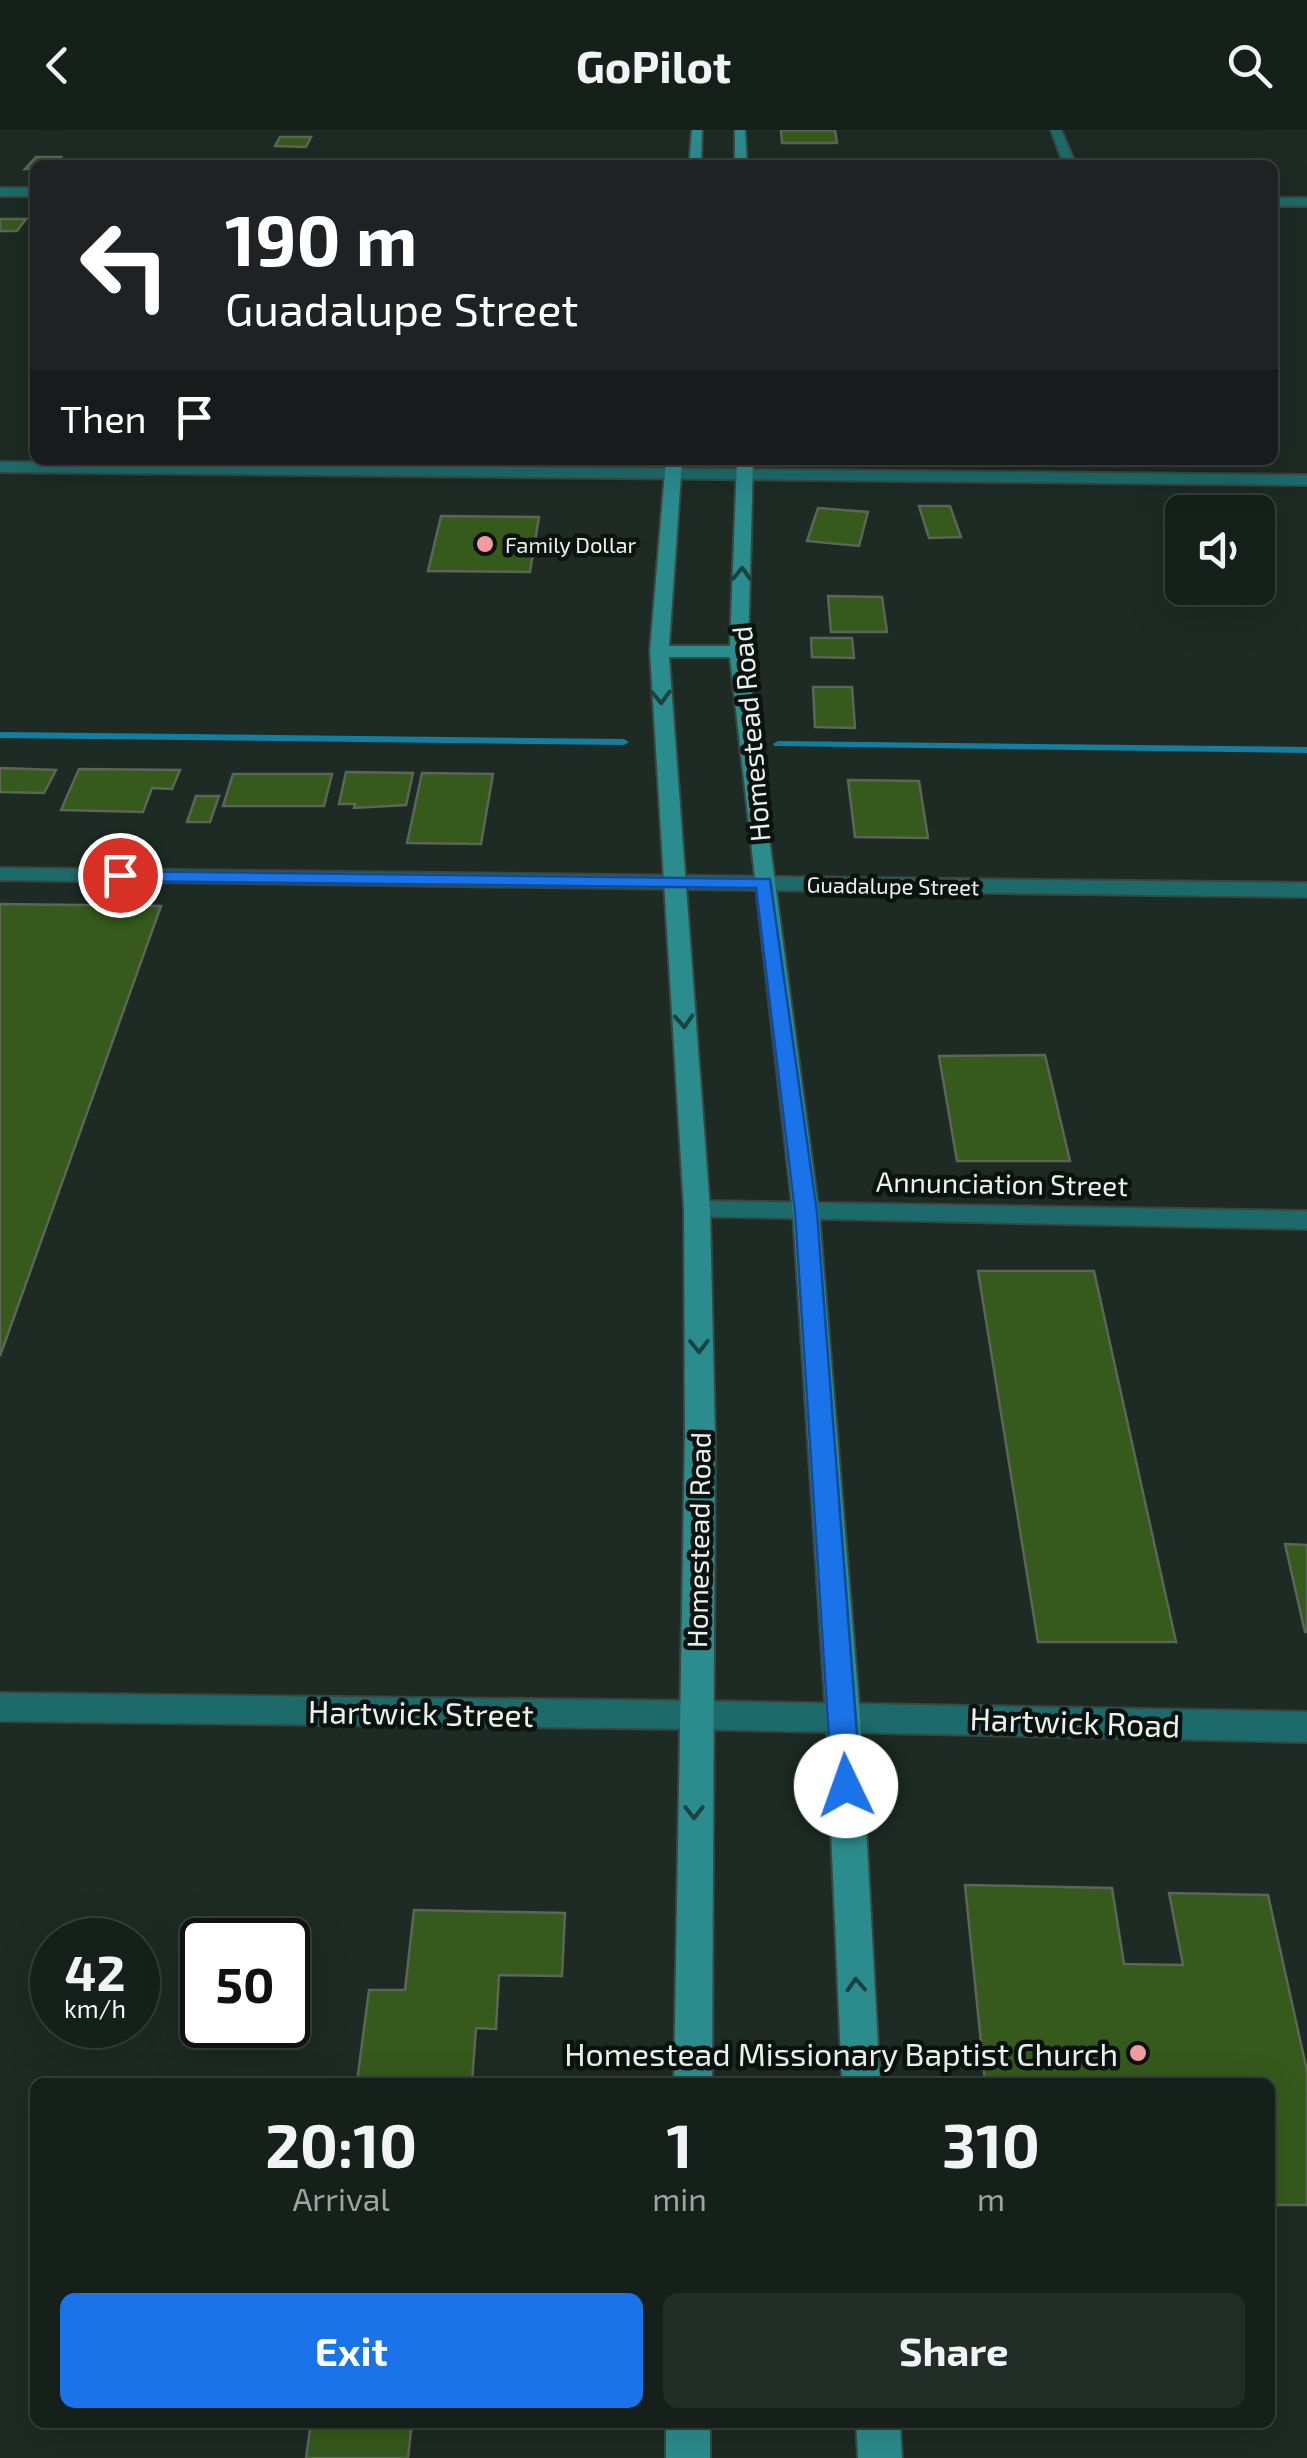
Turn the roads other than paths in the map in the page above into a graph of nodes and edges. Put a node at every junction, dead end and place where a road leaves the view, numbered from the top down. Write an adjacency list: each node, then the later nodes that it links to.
1 (696, 130): 4 (main road)
2 (740, 130): 5 (main road)
3 (1056, 130): 6 (street)
4 (695, 160)
5 (741, 160)
6 (1068, 160)
7 (0, 192): 8 (street)
8 (30, 192)
9 (1278, 202): 10 (street)
10 (1307, 202)
11 (0, 467): 12 (street)
12 (673, 467): 13 (street); 15 (main road, Homestead Road)
13 (745, 467): 14 (street); 16 (main road, Homestead Road, one-way to 13)
14 (1307, 480)
15 (659, 651): 16 (main road); 18 (main road, Homestead Road, one-way to 18)
16 (739, 652): 19 (main road, Homestead Road)
17 (0, 874): 18 (street, Guadalupe Street)
18 (674, 881): 19 (street, Guadalupe Street); 21 (main road, Homestead Road, one-way to 21)
19 (764, 883): 20 (street, Guadalupe Street); 22 (main road, Homestead Road)
20 (1307, 890)
21 (697, 1210): 22 (street, Annunciation Street); 25 (main road, Homestead Road, one-way to 25)
22 (806, 1212): 23 (street, Annunciation Street); 26 (main road, Homestead Road)
23 (1307, 1220)
24 (0, 1706): 25 (street, Hartwick Street)
25 (694, 1715): 26 (street, Hartwick Street); 28 (main road, Homestead Road, one-way to 28)
26 (843, 1716): 27 (street, Hartwick Road); 29 (main road, Homestead Road, one-way to 26)
27 (1307, 1727)
28 (694, 2078)
29 (860, 2078)
30 (688, 2428): 32 (main road)
31 (878, 2428): 33 (main road)
32 (688, 2458)
33 (880, 2458)

